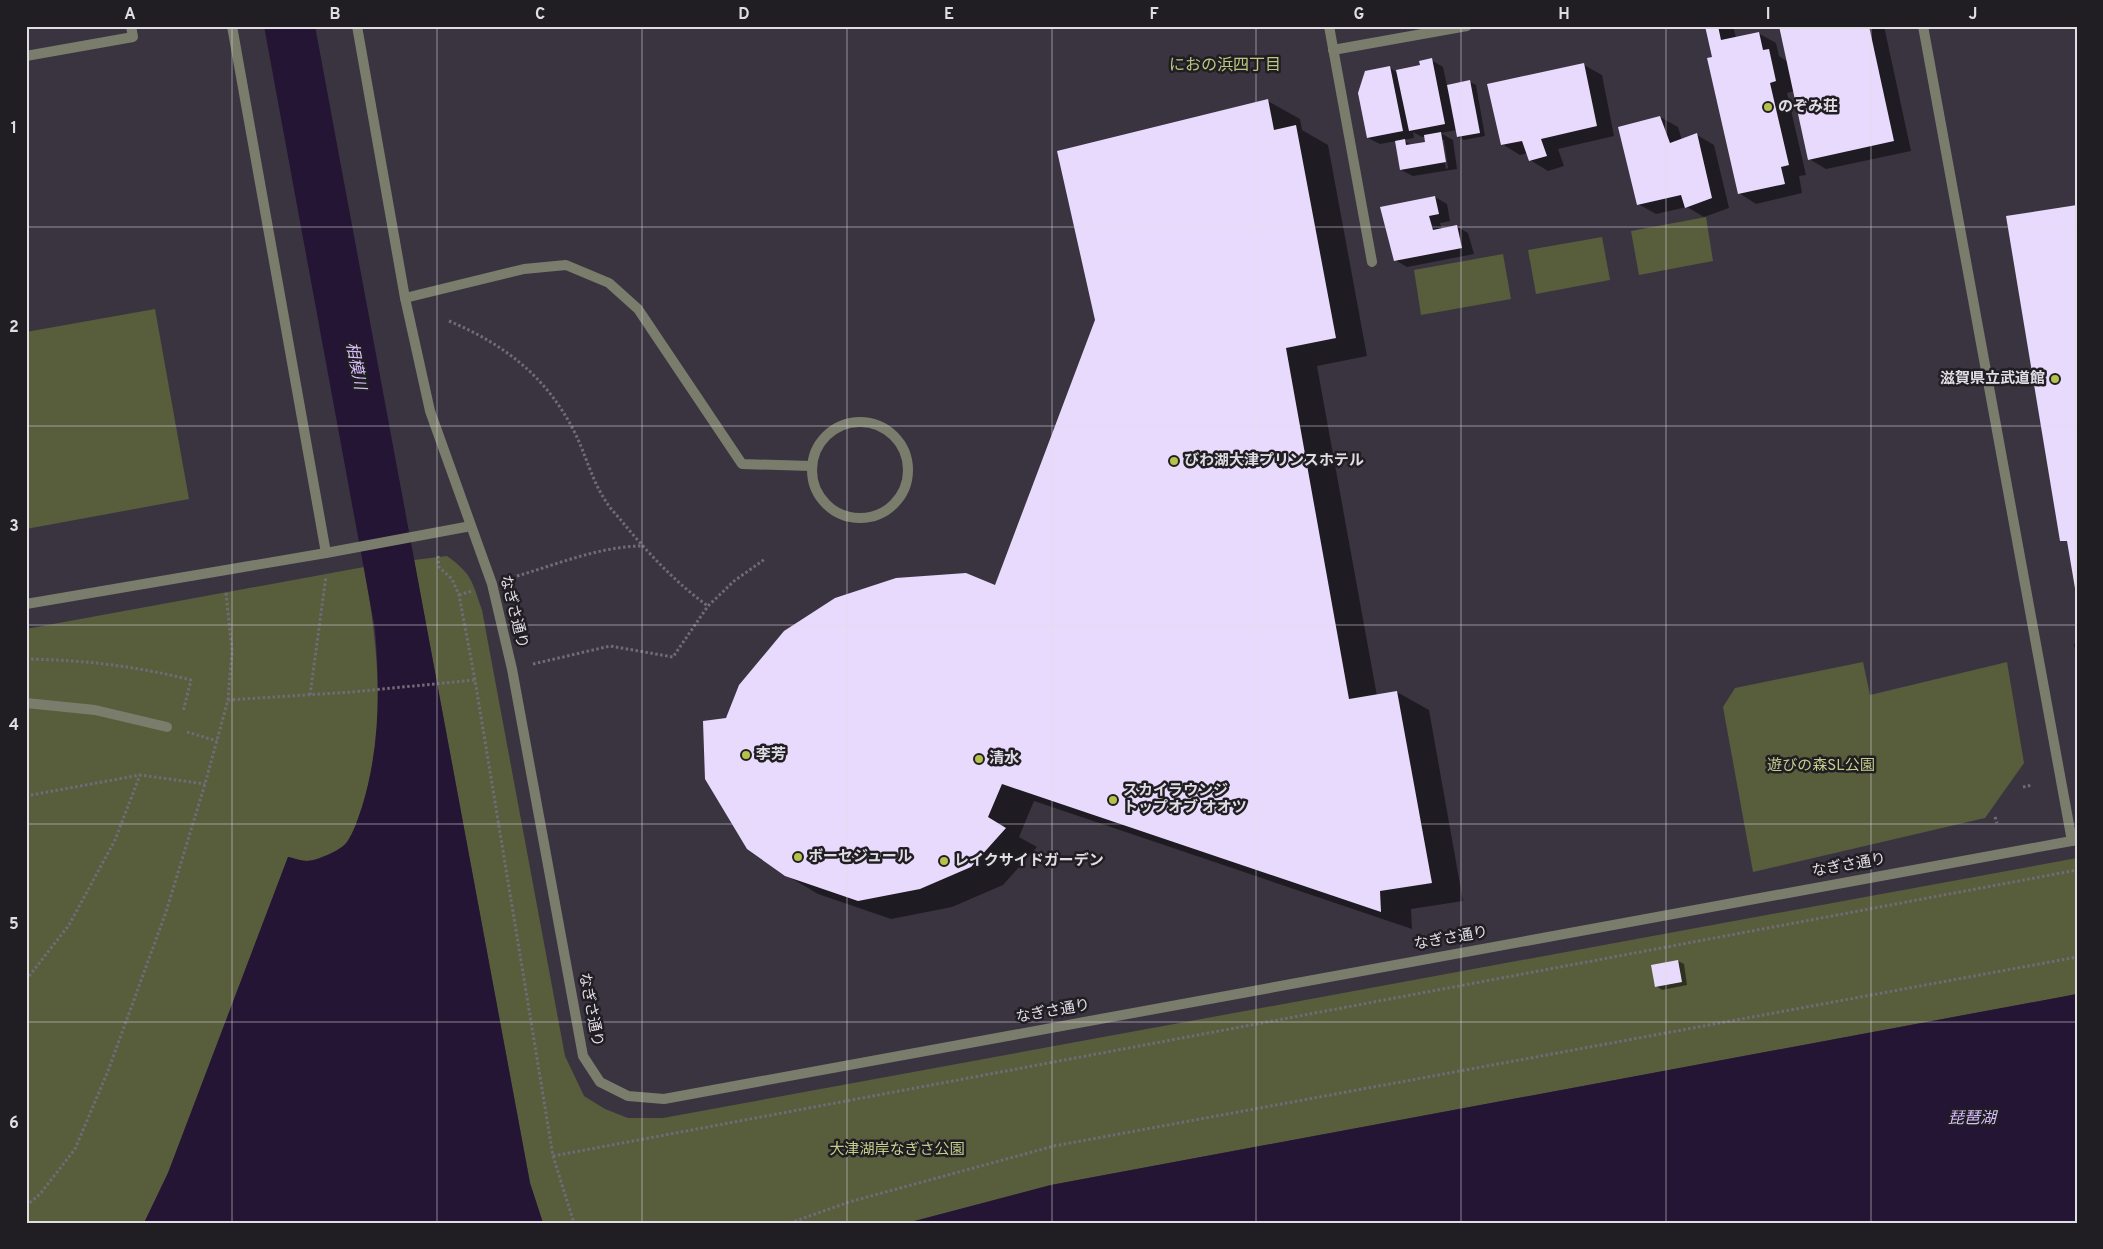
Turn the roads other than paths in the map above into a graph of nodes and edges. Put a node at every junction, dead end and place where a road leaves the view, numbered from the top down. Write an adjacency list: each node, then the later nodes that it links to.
1 (131, 26): 8 (street)
2 (232, 26): 13 (street)
3 (357, 26): 10 (street, なぎさ通り)
4 (1329, 26): 7 (street)
5 (1467, 26): 7 (street)
6 (1922, 26): 17 (street)
7 (1333, 50): 9 (street)
8 (26, 56)
9 (1372, 262)
10 (405, 298): 11 (street); 12 (street, なぎさ通り)
11 (811, 466): 11 (street)
12 (471, 526): 13 (street); 17 (street, なぎさ通り)
13 (326, 553): 14 (street)
14 (26, 604)
15 (26, 703): 16 (street)
16 (167, 727)
17 (2074, 840)

